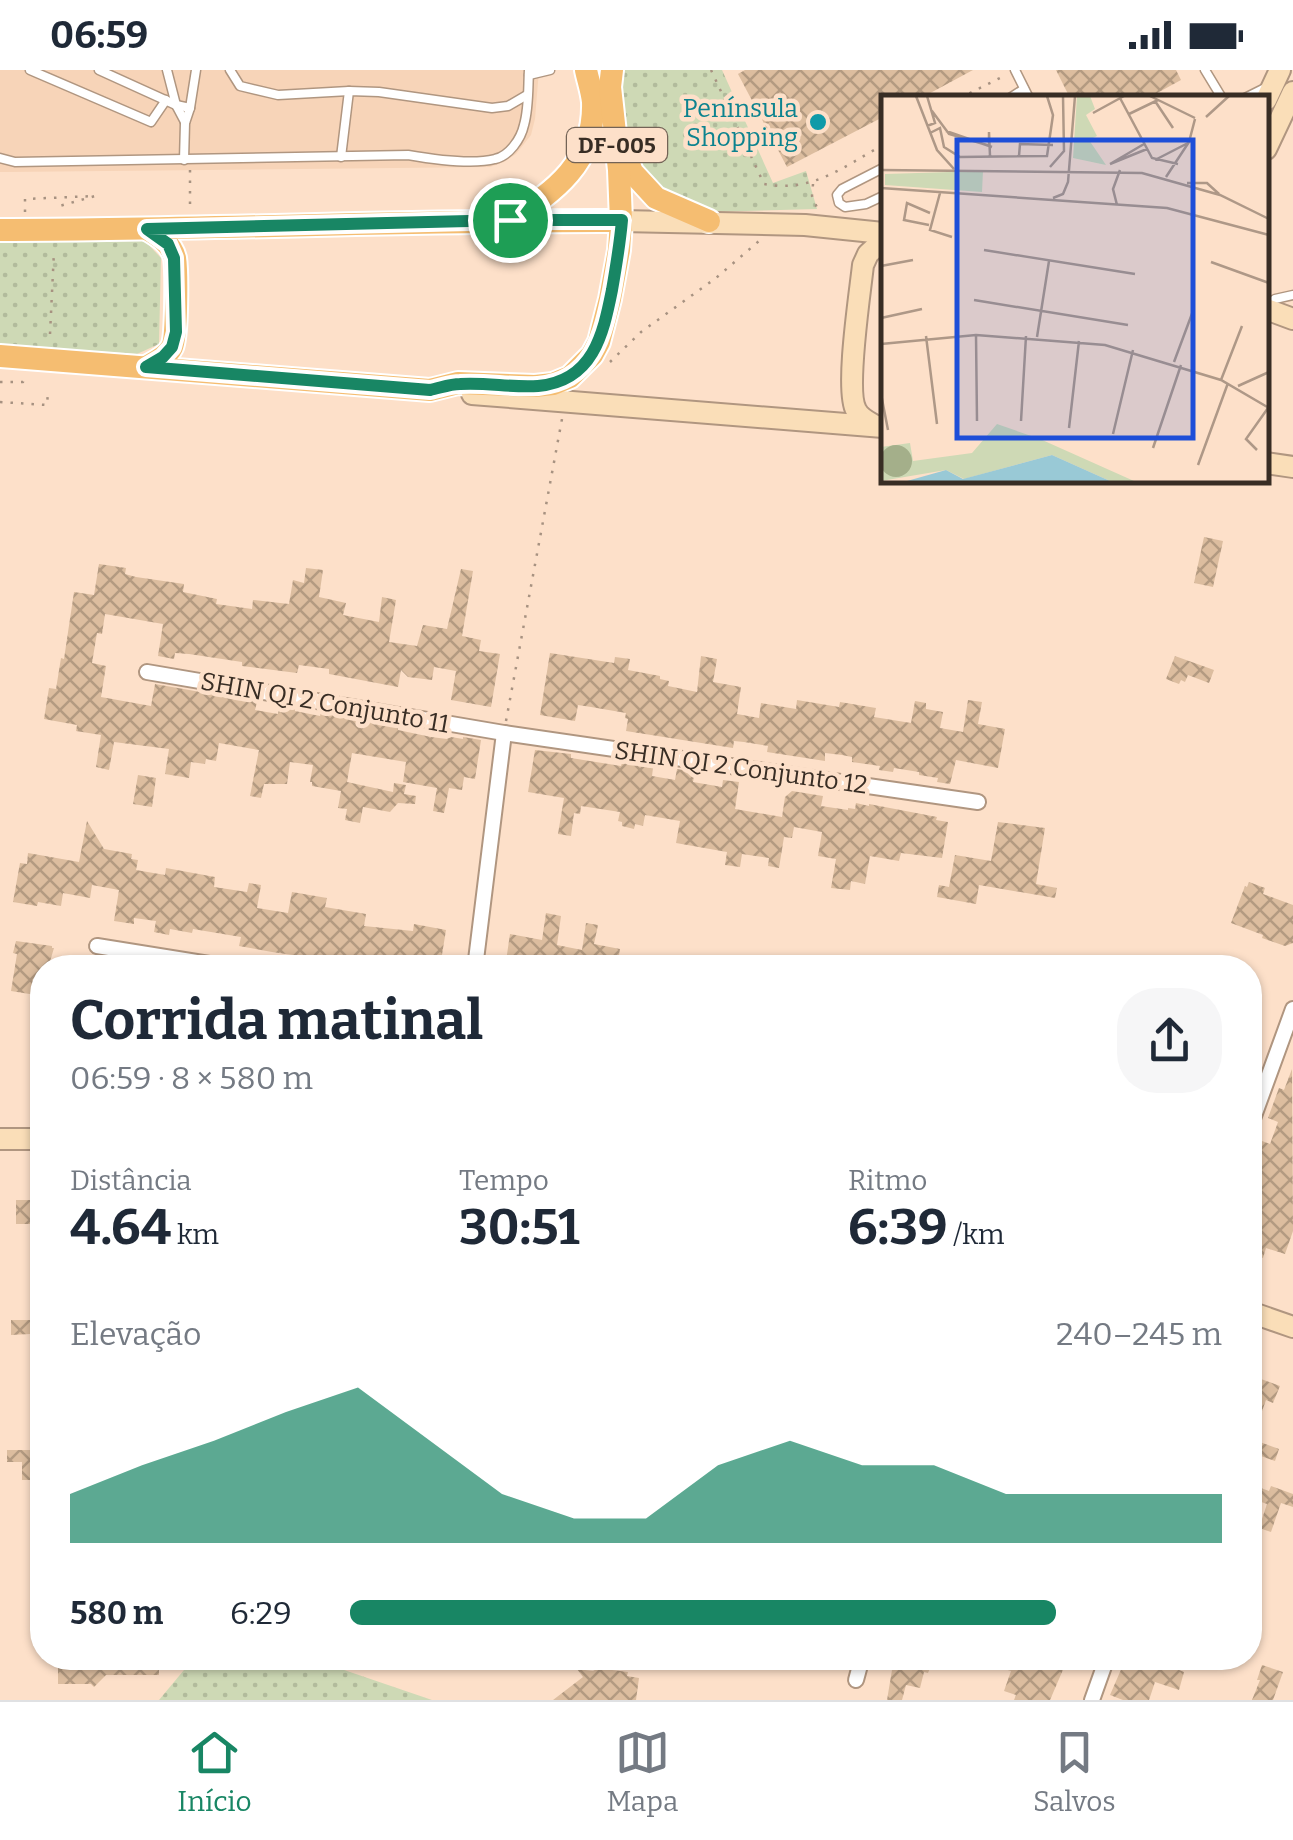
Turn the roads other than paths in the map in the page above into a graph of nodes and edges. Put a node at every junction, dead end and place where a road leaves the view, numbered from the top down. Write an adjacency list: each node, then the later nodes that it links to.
1 (30, 70): 18 (lane)
2 (100, 70): 18 (lane)
3 (167, 70): 19 (lane)
4 (196, 70): 20 (lane)
5 (230, 70): 13 (lane)
6 (550, 70): 11 (lane)
7 (586, 70): 29 (main road, DF-005)
8 (612, 70): 22 (main road, DF-005)
9 (1015, 70): 14 (lane)
10 (1205, 70): 15 (lane)
11 (529, 73): 17 (lane)
12 (1278, 86): 16 (lane); 23 (main road)
13 (349, 91): 17 (lane); 24 (lane)
14 (1027, 93)
15 (1220, 95)
16 (1254, 95)
17 (527, 96): 24 (lane)
18 (166, 100): 19 (lane)
19 (176, 105): 20 (lane); 21 (lane)
20 (190, 108): 21 (lane)
21 (185, 123): 26 (lane)
22 (614, 123): 30 (main road, DF-005); 31 (main road)
23 (1268, 138)
24 (341, 157): 26 (lane)
25 (0, 158): 26 (lane)
26 (184, 160)
27 (881, 169): 28 (lane)
28 (881, 197)
29 (510, 220): 30 (main road); 32 (main road)
30 (622, 220): 31 (main road); 42 (main road)
31 (709, 221): 34 (main road)
32 (147, 229): 33 (main road); 41 (main road)
33 (0, 230)
34 (881, 232)
35 (881, 242): 43 (main road)
36 (1293, 295): 37 (lane)
37 (1268, 306)
38 (1268, 309): 39 (main road)
39 (1293, 318)
40 (0, 356): 41 (main road)
41 (146, 367): 42 (main road)
42 (430, 390): 43 (main road)
43 (880, 427)
44 (1268, 463): 45 (main road)
45 (1293, 467)
46 (147, 672): 47 (street, SHIN QI 2 Conjunto 11)
47 (504, 732): 48 (street, SHIN QI 2 Conjunto 12); 51 (street)
48 (978, 802)
49 (96, 946): 50 (street)
50 (152, 955)
51 (476, 955)
52 (1293, 1009): 53 (street)
53 (1262, 1094)
54 (0, 1139): 55 (main road)
55 (30, 1139)
56 (1262, 1316): 57 (main road)
57 (1293, 1328)
58 (859, 1670): 60 (street)
59 (1103, 1670): 61 (street)
60 (856, 1680)
61 (1092, 1700)

